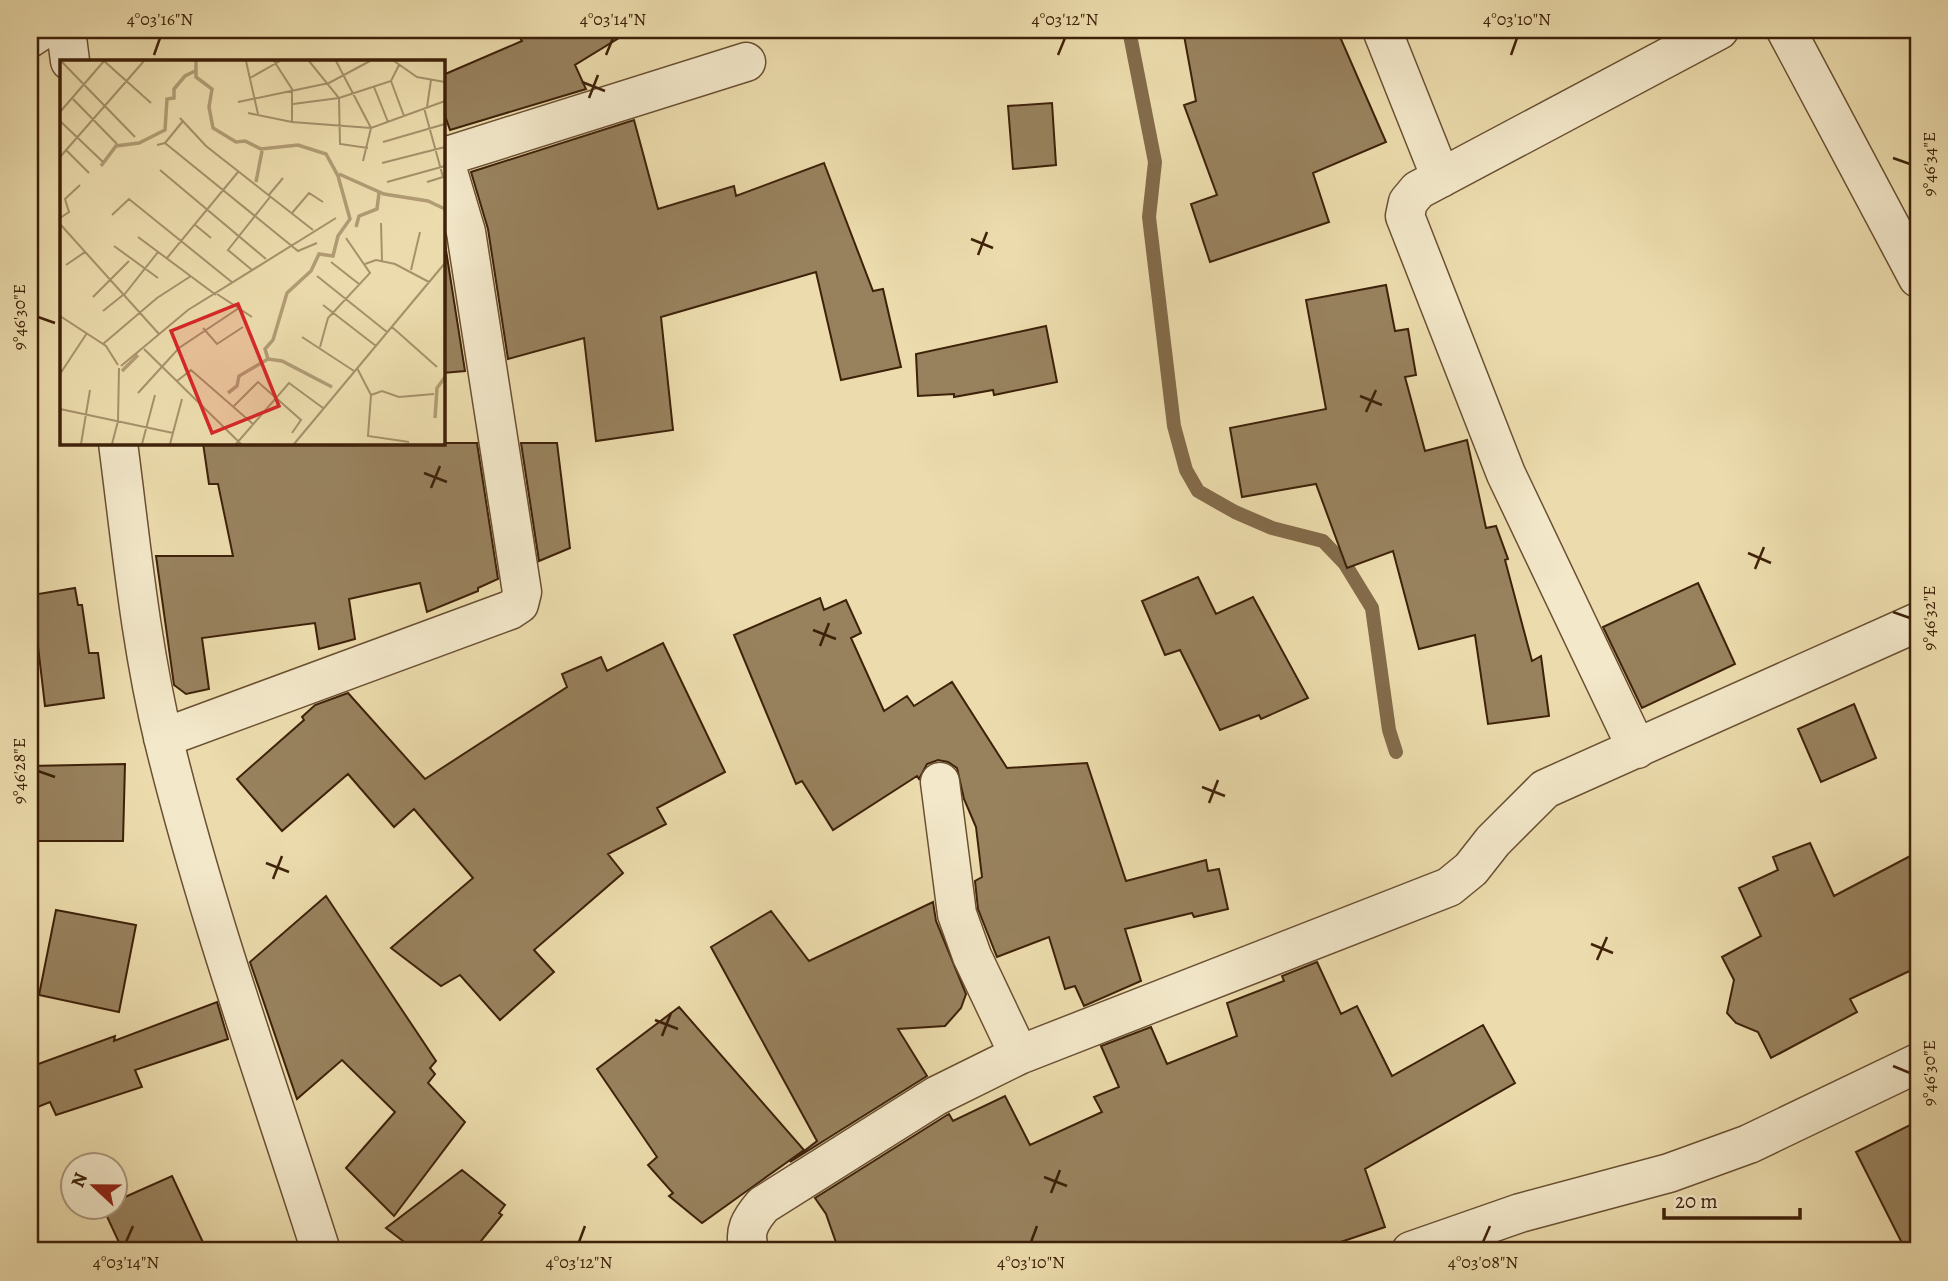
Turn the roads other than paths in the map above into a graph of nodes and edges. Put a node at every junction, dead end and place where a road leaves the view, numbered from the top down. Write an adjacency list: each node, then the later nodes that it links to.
1 (42, 30): 6 (street)
2 (66, 30): 7 (street)
3 (1382, 30): 11 (street)
4 (1718, 30): 11 (street)
5 (1786, 30): 12 (street)
6 (30, 38)
7 (70, 60)
8 (746, 62): 9 (street)
9 (444, 156)
10 (444, 159): 15 (street)
11 (1441, 178): 16 (street)
12 (1918, 278)
13 (118, 444): 15 (street)
14 (1918, 622): 16 (street)
15 (163, 738): 20 (street)
16 (1637, 748): 18 (street)
17 (940, 782): 18 (street)
18 (1019, 1055): 21 (street)
19 (1918, 1063): 22 (street)
20 (321, 1251)
21 (750, 1251)
22 (1410, 1251)

